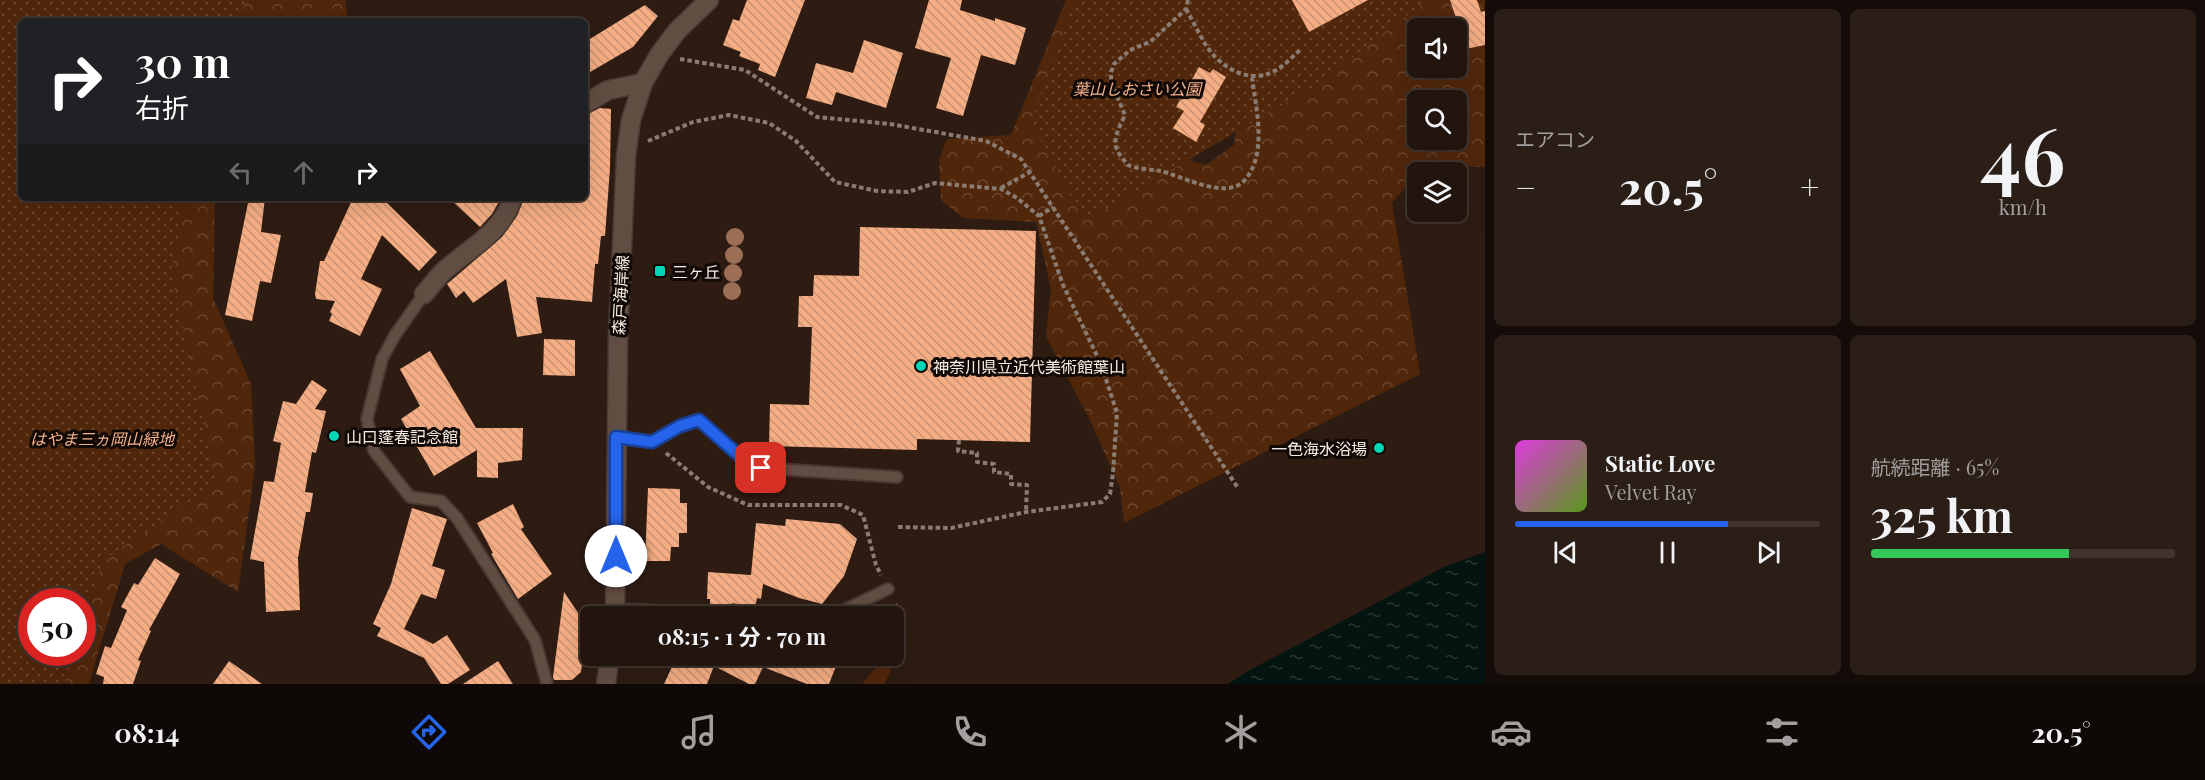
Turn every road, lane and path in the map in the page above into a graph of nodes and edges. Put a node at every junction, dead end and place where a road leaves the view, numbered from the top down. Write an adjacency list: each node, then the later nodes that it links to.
1 (709, 0): 5 (main road, 森戸海岸線)
2 (1188, 0): 3 (path)
3 (1185, 9): 6 (path); 6 (path)
4 (1300, 50): 6 (path)
5 (658, 56): 7 (main road, 森戸海岸線); 10 (path)
6 (1252, 78)
7 (644, 83): 8 (main road); 9 (main road, 森戸海岸線)
8 (588, 102)
9 (626, 156): 11 (path); 16 (main road, 森戸海岸線)
10 (1030, 172): 11 (path); 13 (path)
11 (1001, 189): 14 (path)
12 (512, 201): 15 (main road)
13 (1053, 207): 14 (path); 20 (path)
14 (1039, 216): 21 (path)
15 (424, 294): 28 (lane)
16 (616, 437): 18 (lane); 24 (main road, 森戸海岸線)
17 (958, 440): 21 (path)
18 (652, 442): 19 (lane); 23 (path)
19 (897, 477)
20 (1239, 488)
21 (1026, 512): 22 (path)
22 (896, 527)
23 (888, 589): 25 (lane); 26 (path)
24 (615, 606)
25 (853, 606)
26 (896, 606)
27 (609, 666): 29 (main road)
28 (547, 684)
29 (606, 684)

